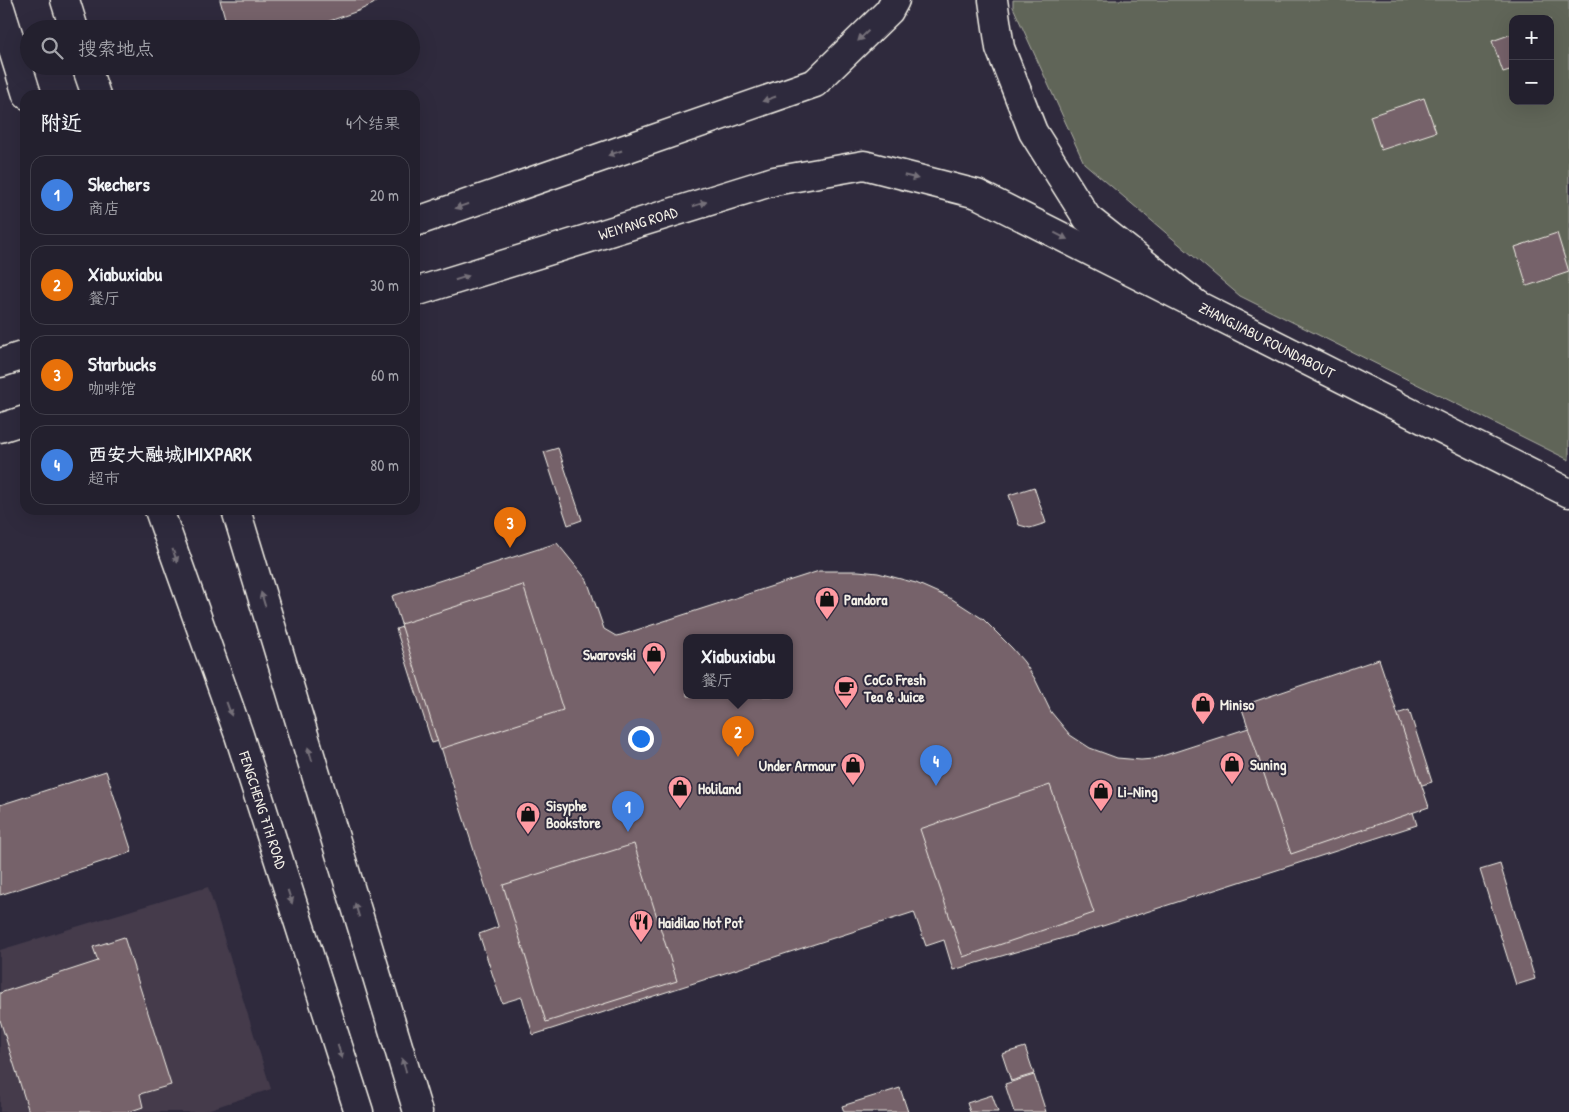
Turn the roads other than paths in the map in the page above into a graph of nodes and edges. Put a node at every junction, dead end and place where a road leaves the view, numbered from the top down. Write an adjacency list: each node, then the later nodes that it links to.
1 (64, 0): 5 (main road)
2 (895, 0): 11 (main road, one-way to 11)
3 (993, 0): 13 (main road, ZHANGJIABU ROUNDABOUT)
4 (0, 8): 6 (main road)
5 (71, 20)
6 (20, 72)
7 (21, 75): 9 (main road)
8 (89, 75): 10 (main road)
9 (25, 90)
10 (94, 90)
11 (420, 220)
12 (420, 290): 13 (main road, WEIYANG ROAD, one-way to 13)
13 (1197, 305): 18 (main road, ZHANGJIABU ROUNDABOUT)
14 (20, 357): 15 (main road)
15 (0, 363)
16 (20, 422): 17 (main road)
17 (0, 428)
18 (1569, 493)
19 (161, 515): 21 (main road, FENGCHENG 7TH ROAD, one-way to 21)
20 (238, 515): 22 (main road, one-way to 20)
21 (359, 1112)
22 (418, 1112)

